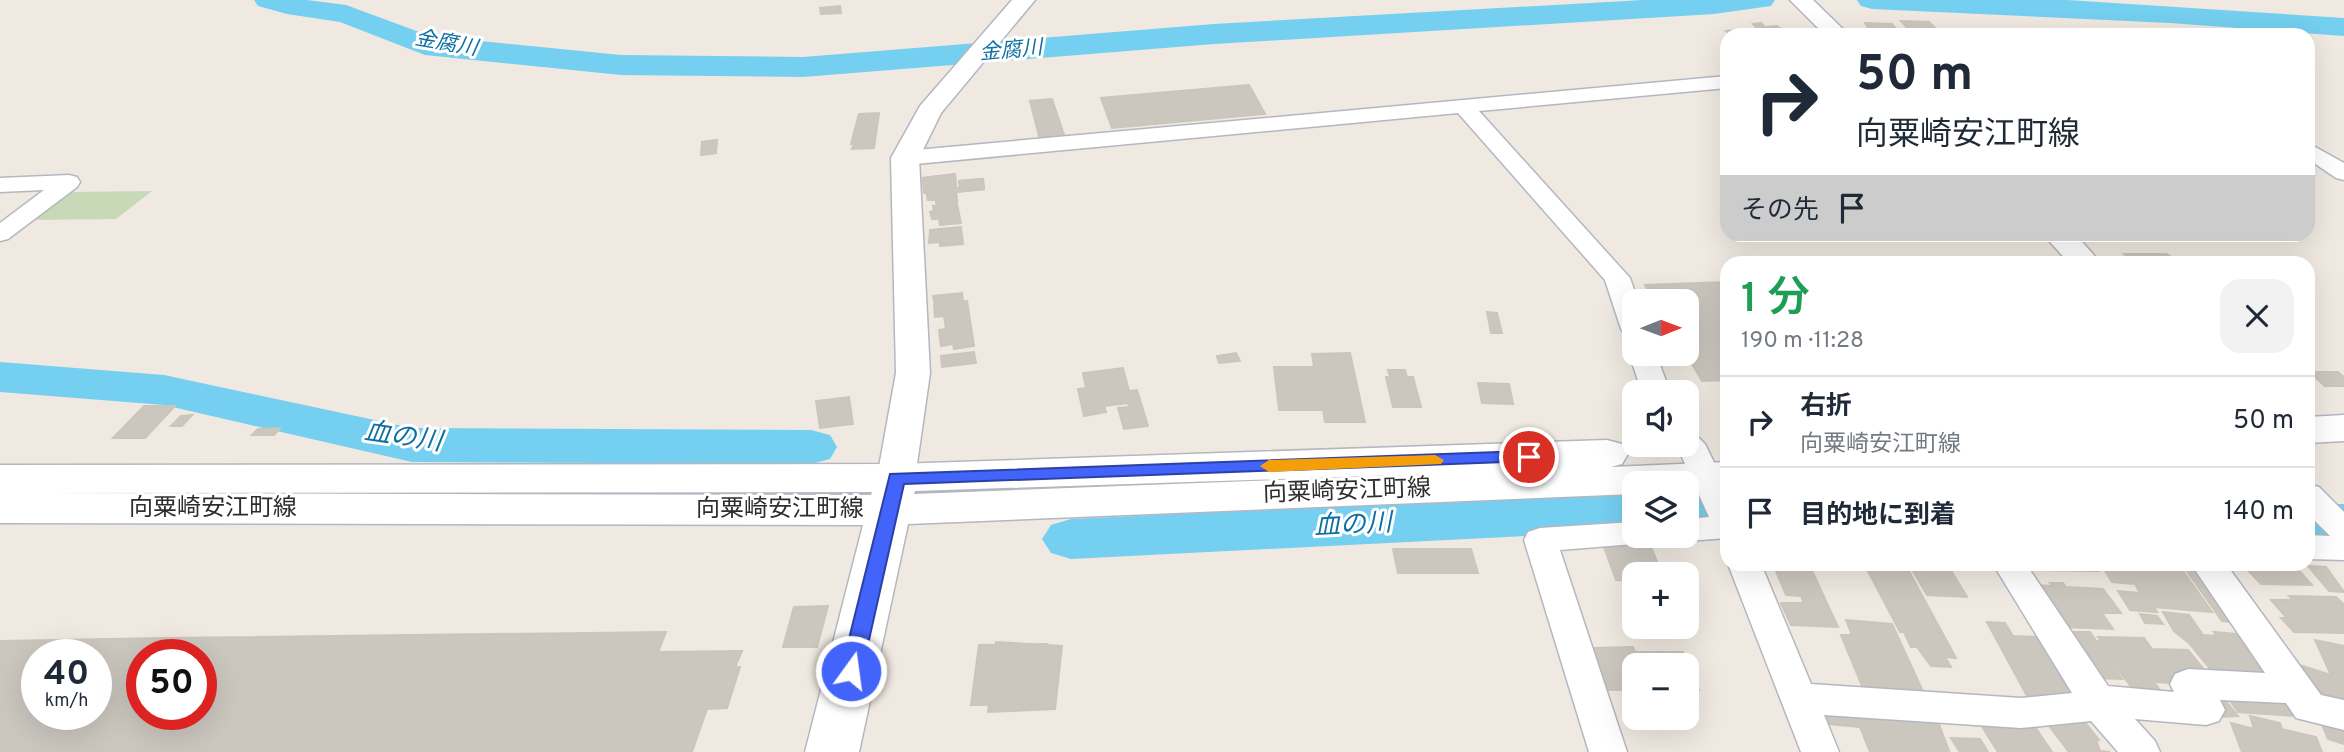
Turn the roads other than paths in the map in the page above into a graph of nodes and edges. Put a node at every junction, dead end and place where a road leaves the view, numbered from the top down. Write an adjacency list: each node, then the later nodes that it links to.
1 (1024, 0): 7 (street)
2 (1805, 4): 3 (street)
3 (1831, 28)
4 (1720, 83): 5 (street)
5 (1463, 106): 7 (street); 13 (street)
6 (2315, 154): 8 (street)
7 (905, 158): 20 (street)
8 (2344, 173)
9 (0, 185): 10 (street)
10 (0, 234)
11 (2066, 242): 12 (street)
12 (2079, 256)
13 (1622, 293)
14 (2344, 429): 15 (main road)
15 (2315, 430)
16 (2344, 454): 17 (main road)
17 (2315, 455)
18 (1708, 463): 20 (main road, 向粟崎安江町線); 21 (street)
19 (0, 480): 20 (main road, 向粟崎安江町線)
20 (894, 494): 22 (main road, 向粟崎安江町線); 35 (main road)
21 (1720, 500)
22 (0, 509)
23 (1720, 528): 24 (street)
24 (1699, 529)
25 (1622, 534): 36 (street)
26 (2315, 547): 27 (street)
27 (2344, 548)
28 (1748, 571): 32 (street)
29 (2013, 571): 33 (street)
30 (2213, 571): 31 (street)
31 (2296, 689): 33 (street); 34 (street)
32 (1801, 698): 33 (street); 37 (street)
33 (2098, 703): 38 (street)
34 (2344, 715)
35 (832, 752)
36 (1608, 752)
37 (1820, 752)
38 (2141, 752)

